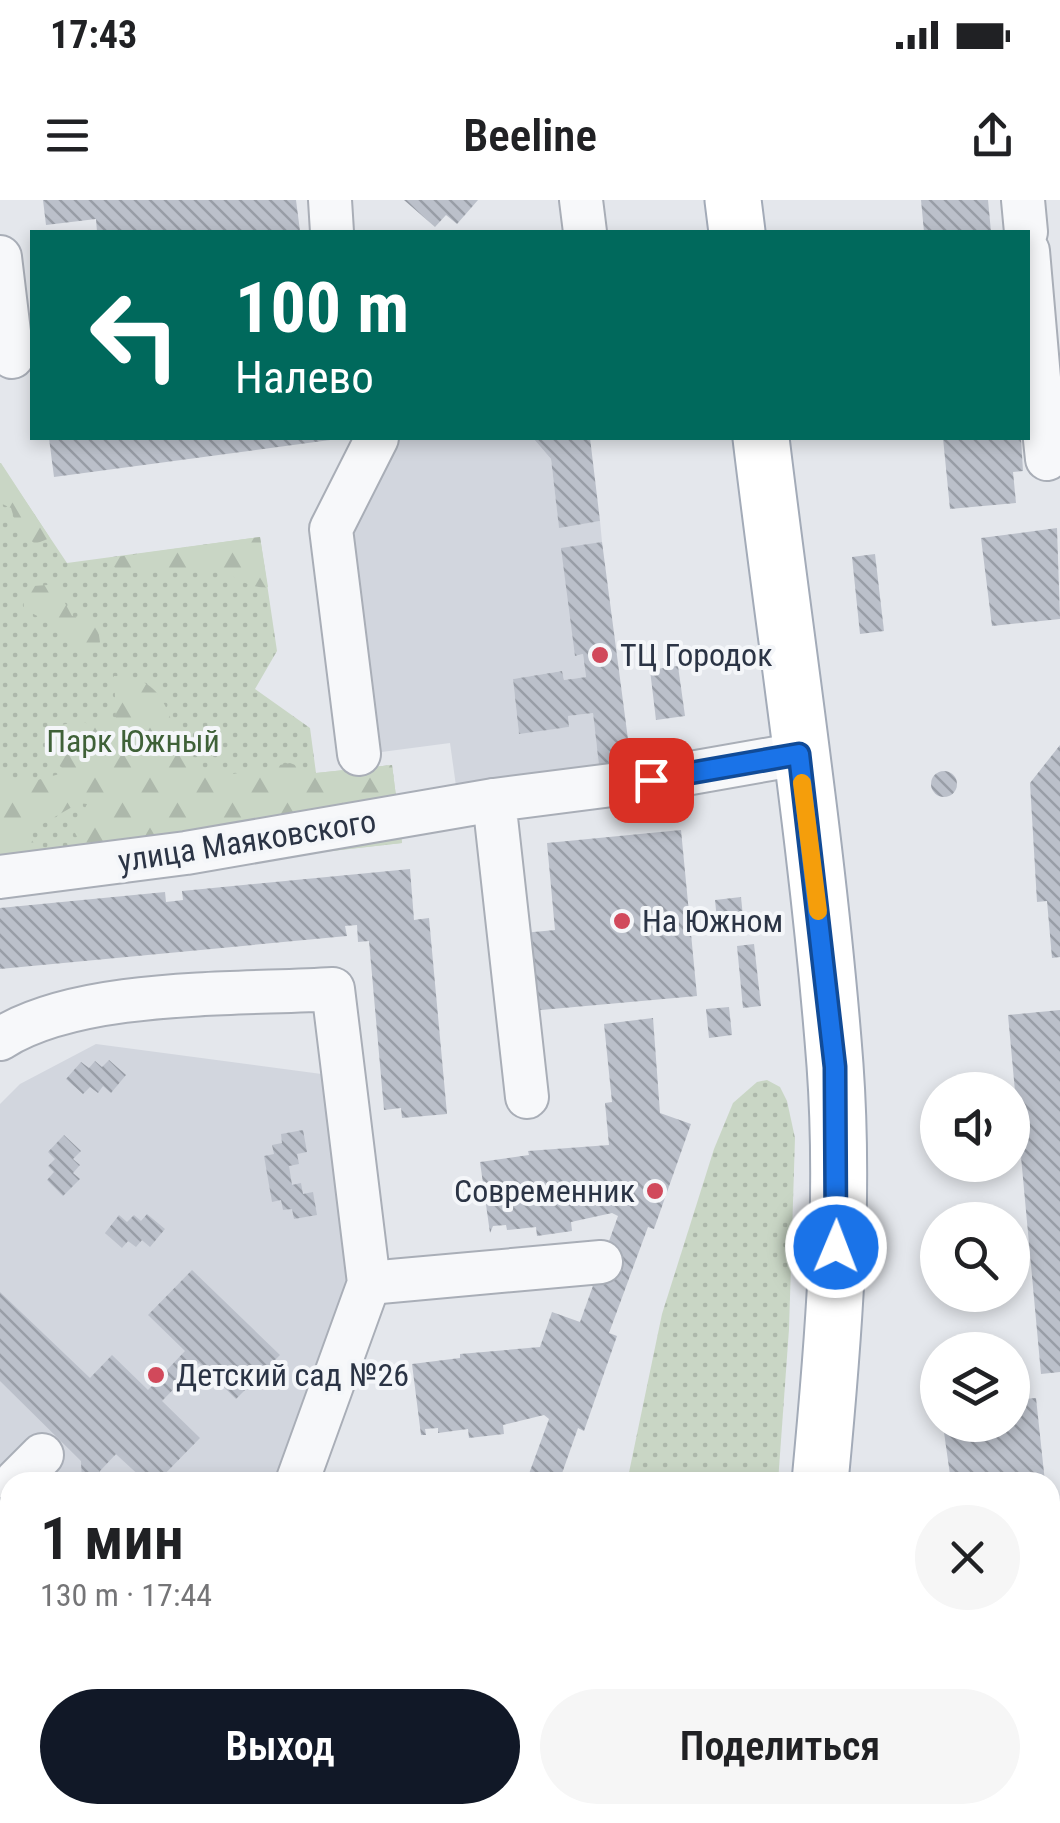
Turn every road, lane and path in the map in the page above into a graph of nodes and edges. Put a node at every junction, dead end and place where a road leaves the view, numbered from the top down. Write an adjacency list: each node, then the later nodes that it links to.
1 (330, 200): 5 (street)
2 (581, 200): 6 (street)
3 (733, 200): 7 (main road)
4 (1023, 200): 8 (street)
5 (332, 230)
6 (584, 230)
7 (736, 230)
8 (1026, 230)
9 (0, 256): 11 (street)
10 (1030, 264): 12 (street)
11 (15, 360)
12 (1051, 400): 15 (street)
13 (376, 440): 16 (street)
14 (761, 440): 17 (main road)
15 (1047, 459)
16 (359, 754)
17 (799, 754): 18 (street, улица Маяковского); 25 (main road)
18 (494, 800): 19 (street, улица Маяковского); 21 (street)
19 (0, 877)
20 (0, 1039): 23 (street)
21 (526, 1097)
22 (601, 1262): 23 (street)
23 (368, 1283): 24 (street)
24 (301, 1472)
25 (821, 1472)

